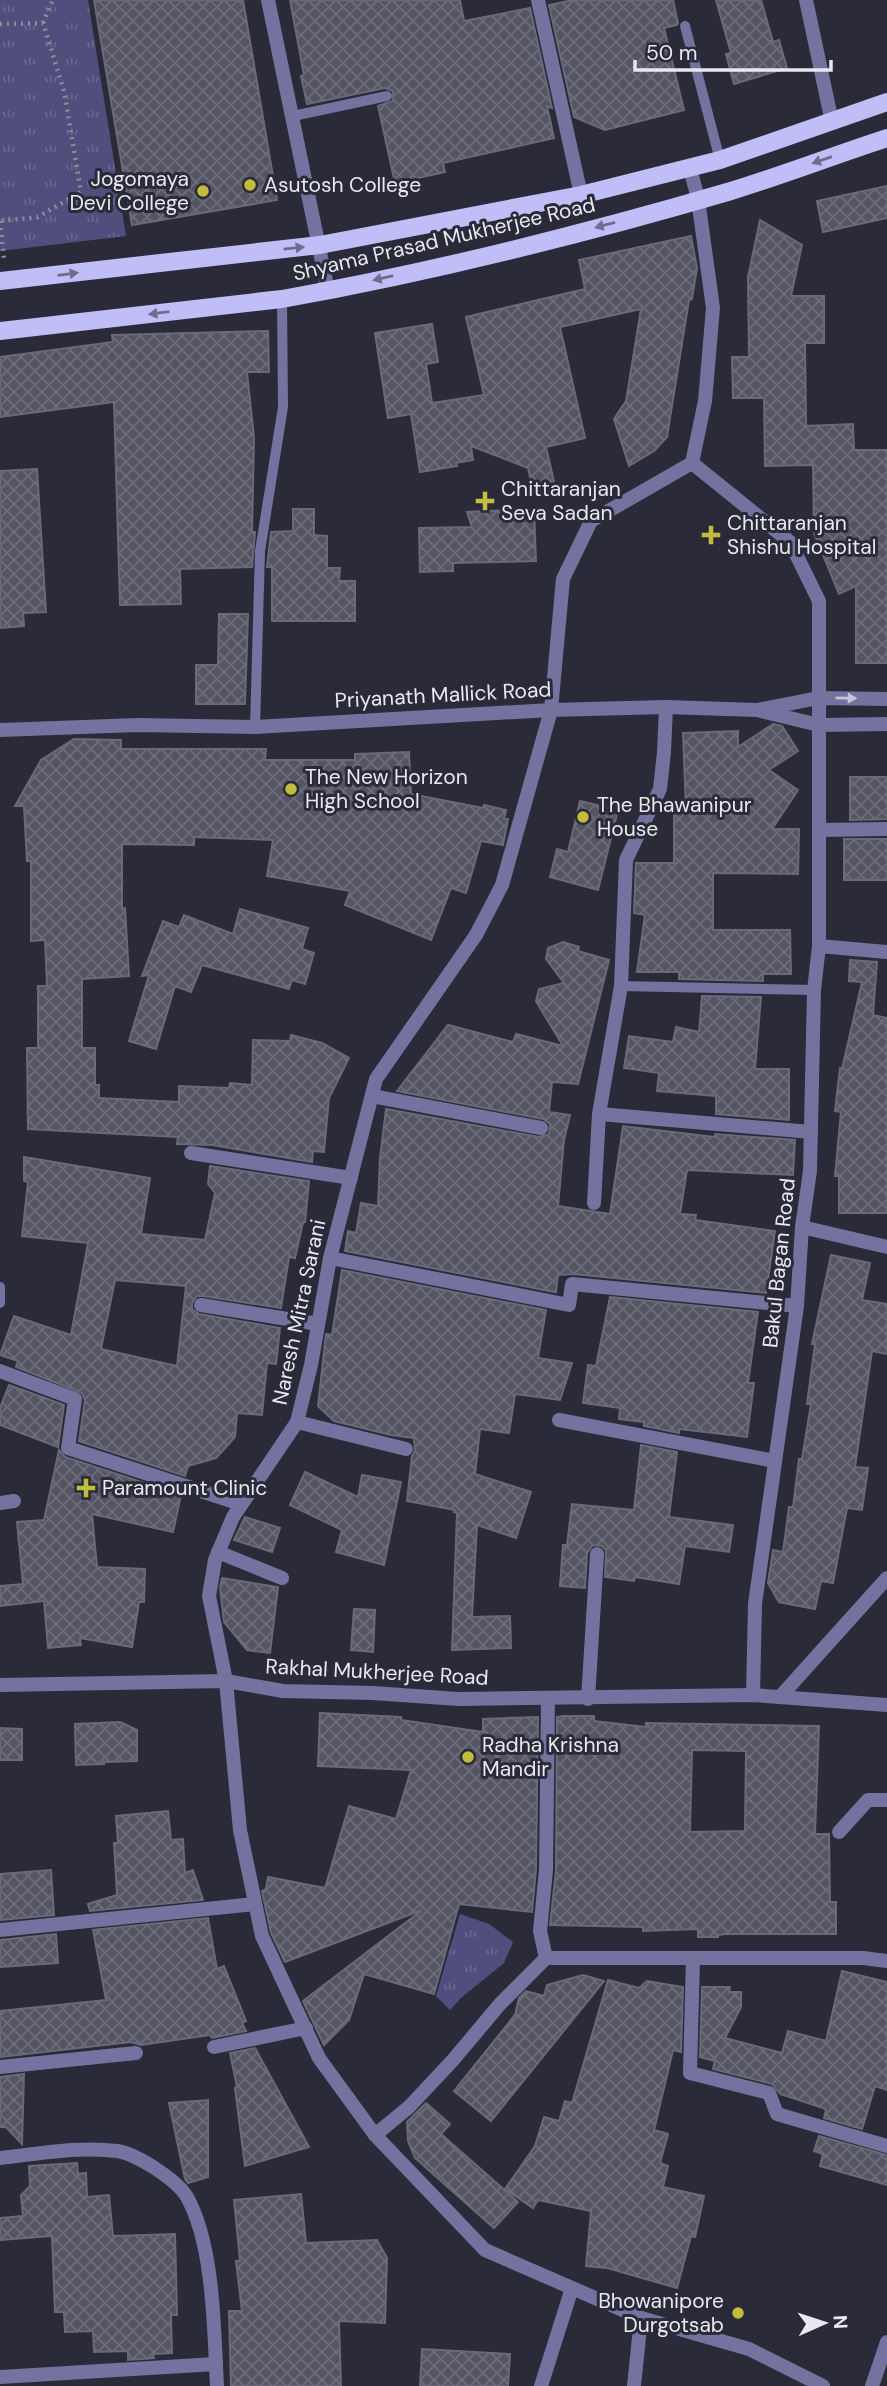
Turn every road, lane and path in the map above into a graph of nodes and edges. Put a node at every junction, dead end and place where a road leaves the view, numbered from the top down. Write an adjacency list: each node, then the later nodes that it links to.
1 (53, 0): 5 (path)
2 (268, 0): 10 (street)
3 (538, 0): 15 (street)
4 (806, 0): 11 (street)
5 (43, 23): 6 (path); 17 (path)
6 (0, 24)
7 (685, 26): 13 (lane)
8 (387, 96): 10 (lane)
9 (887, 102): 11 (main road, Shyama Prasad Mukherjee Road)
10 (293, 116): 18 (street)
11 (832, 122): 13 (main road, Shyama Prasad Mukherjee Road)
12 (887, 138): 16 (main road, Shyama Prasad Mukherjee Road, one-way to 16)
13 (720, 160): 14 (main road, Shyama Prasad Mukherjee Road)
14 (690, 168): 15 (main road, Shyama Prasad Mukherjee Road); 16 (street)
15 (581, 195): 18 (main road, Shyama Prasad Mukherjee Road)
16 (698, 199): 20 (main road, Shyama Prasad Mukherjee Road, one-way to 20); 23 (street)
17 (0, 221): 19 (path)
18 (320, 245): 19 (main road, Shyama Prasad Mukherjee Road, one-way to 18); 20 (street)
19 (3, 281)
20 (328, 290): 21 (main road, Shyama Prasad Mukherjee Road)
21 (282, 299): 22 (main road, Shyama Prasad Mukherjee Road, one-way to 22); 31 (lane)
22 (0, 331)
23 (692, 463): 24 (street, Bakul Bagan Road); 27 (street, Naresh Mitra Sarani)
24 (818, 698): 25 (street, Priyanath Mallick Road, one-way to 25); 28 (street, Priyanath Mallick Road); 30 (street, Bakul Bagan Road)
25 (887, 699)
26 (666, 708): 27 (street, Priyanath Mallick Road); 28 (street, Priyanath Mallick Road); 37 (street)
27 (551, 710): 31 (street, Priyanath Mallick Road); 39 (street, Naresh Mitra Sarani)
28 (757, 710): 30 (street)
29 (887, 724): 30 (street)
30 (819, 725): 34 (street, Bakul Bagan Road)
31 (255, 727): 32 (street, Priyanath Mallick Road)
32 (0, 730)
33 (887, 829): 34 (street)
34 (819, 831): 35 (street, Bakul Bagan Road)
35 (819, 946): 36 (street); 38 (street, Bakul Bagan Road)
36 (887, 952)
37 (621, 986): 38 (lane); 40 (street)
38 (814, 990): 42 (street, Bakul Bagan Road)
39 (372, 1096): 41 (street); 44 (street, Naresh Mitra Sarani)
40 (599, 1114): 42 (street); 45 (street)
41 (541, 1128)
42 (811, 1132): 46 (street, Bakul Bagan Road)
43 (191, 1153): 44 (street)
44 (351, 1178): 48 (street, Naresh Mitra Sarani)
45 (594, 1203)
46 (803, 1227): 47 (street); 52 (street, Bakul Bagan Road)
47 (887, 1247)
48 (330, 1258): 52 (street); 53 (street, Naresh Mitra Sarani)
49 (0, 1287): 50 (lane)
50 (0, 1303)
51 (201, 1305): 53 (street)
52 (797, 1306): 58 (street, Bakul Bagan Road)
53 (318, 1324): 56 (street, Naresh Mitra Sarani)
54 (0, 1371): 59 (street)
55 (559, 1420): 58 (street)
56 (297, 1422): 57 (street); 59 (street, Naresh Mitra Sarani)
57 (406, 1449)
58 (775, 1461): 66 (street, Bakul Bagan Road)
59 (241, 1504): 60 (street, Naresh Mitra Sarani)
60 (218, 1552): 62 (street); 64 (street, Naresh Mitra Sarani)
61 (597, 1554): 69 (street)
62 (282, 1578)
63 (887, 1578): 67 (street)
64 (226, 1681): 65 (street, Rakhal Mukherjee Road); 68 (street, Rakhal Mukherjee Road); 73 (street, Naresh Mitra Sarani)
65 (0, 1685)
66 (753, 1695): 67 (street); 69 (street, Rakhal Mukherjee Road)
67 (780, 1697): 70 (street)
68 (548, 1699): 69 (street, Rakhal Mukherjee Road); 75 (street)
69 (588, 1699)
70 (887, 1705)
71 (887, 1800): 72 (street)
72 (839, 1832)
73 (255, 1904): 74 (street); 78 (street, Naresh Mitra Sarani)
74 (0, 1930)
75 (546, 1958): 76 (street); 82 (street)
76 (693, 1958): 77 (street); 83 (street)
77 (887, 1961)
78 (306, 2028): 79 (street); 82 (street, Naresh Mitra Sarani)
79 (214, 2047)
80 (136, 2053): 81 (street)
81 (0, 2067)
82 (375, 2135): 85 (street, Naresh Mitra Sarani)
83 (887, 2146)
84 (0, 2158): 88 (street)
85 (572, 2288): 86 (street, Naresh Mitra Sarani); 91 (street)
86 (641, 2318): 92 (street); 93 (street, Naresh Mitra Sarani)
87 (887, 2342): 94 (street)
88 (216, 2364): 89 (street); 90 (street)
89 (0, 2377)
90 (217, 2386)
91 (541, 2386)
92 (634, 2386)
93 (823, 2386)
94 (872, 2386)

